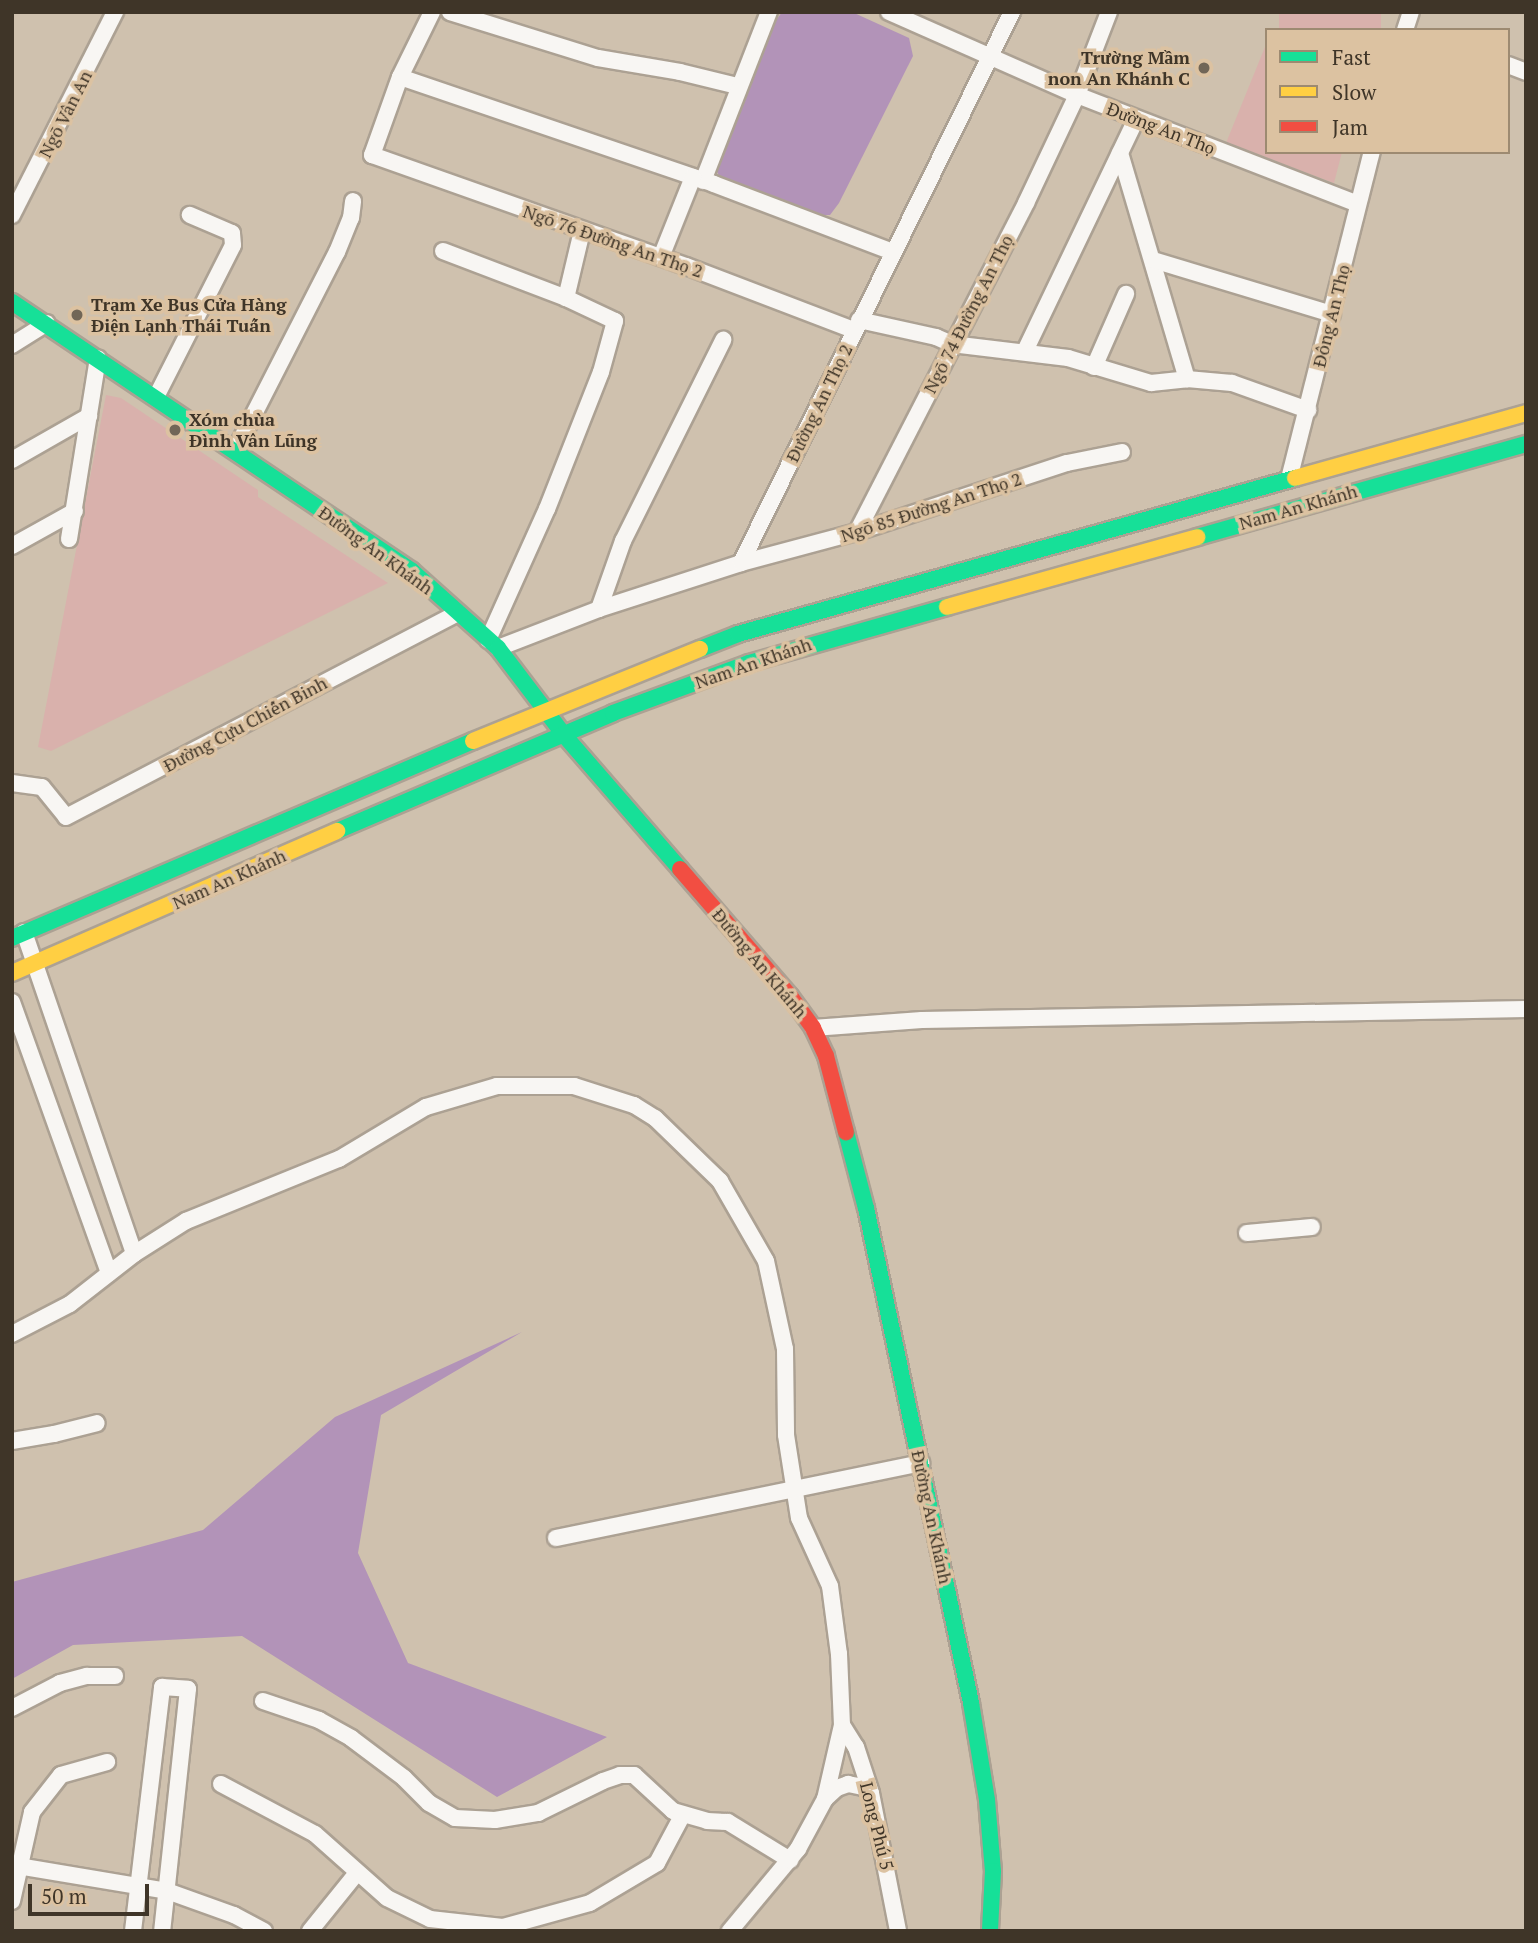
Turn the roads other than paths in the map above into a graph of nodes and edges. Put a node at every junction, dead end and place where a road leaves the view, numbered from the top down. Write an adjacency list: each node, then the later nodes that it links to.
1 (115, 12): 18 (street, Ngõ Vân An)
2 (432, 12): 9 (street)
3 (450, 12): 10 (street)
4 (769, 12): 10 (street)
5 (889, 12): 8 (street, Đường An Thọ)
6 (1012, 12): 8 (street, Đường An Thọ 2)
7 (1109, 12): 11 (street, Ngõ 74 Đường An Thọ)
8 (989, 59): 11 (street, Đường An Thọ); 22 (street, Đường An Thọ 2)
9 (400, 77): 15 (street); 20 (street, Ngõ 76 Đường An Thọ 2)
10 (737, 86): 15 (street)
11 (1077, 95): 12 (street, Đường An Thọ); 32 (street, Ngõ 74 Đường An Thọ)
12 (1136, 119): 13 (street); 17 (street, Đường An Thọ)
13 (1120, 153): 24 (street); 34 (street)
14 (1371, 154): 17 (street, Đông An Thọ)
15 (698, 179): 22 (street); 23 (street)
16 (353, 201): 43 (street)
17 (1358, 204): 28 (street, Đông An Thọ)
18 (12, 215)
19 (190, 215): 38 (street)
20 (582, 231): 23 (street, Ngõ 76 Đường An Thọ 2); 26 (street)
21 (443, 251): 26 (street)
22 (892, 251): 30 (street, Đường An Thọ 2)
23 (661, 257): 30 (street, Ngõ 76 Đường An Thọ 2)
24 (1153, 260): 28 (street); 37 (street)
25 (1126, 294): 36 (street)
26 (566, 298): 55 (street)
27 (12, 302): 29 (street, Đường An Khánh)
28 (1332, 314): 39 (street, Đông An Thọ)
29 (47, 323): 33 (street); 35 (street, Đường An Khánh)
30 (857, 325): 32 (street, Ngõ 76 Đường An Thọ 2); 52 (street, Đường An Thọ 2)
31 (723, 340): 53 (street)
32 (952, 344): 34 (street, Ngõ 76 Đường An Thọ 2); 49 (street, Ngõ 74 Đường An Thọ)
33 (12, 345)
34 (1025, 351): 36 (street, Ngõ 76 Đường An Thọ 2)
35 (98, 358): 38 (street, Đường An Khánh); 41 (street)
36 (1094, 367): 37 (street, Ngõ 76 Đường An Thọ 2)
37 (1187, 379): 39 (street, Ngõ 76 Đường An Thọ 2)
38 (156, 397): 43 (street, Đường An Khánh)
39 (1308, 410): 46 (street, Đông An Thọ)
40 (1526, 413): 46 (street, Nam An Khánh)
41 (89, 416): 45 (street); 48 (street)
42 (1526, 444): 47 (street, Nam An Khánh)
43 (235, 451): 54 (street, Đường An Khánh)
44 (1122, 452): 49 (street, Ngõ 85 Đường An Thọ 2)
45 (12, 460)
46 (1289, 479): 47 (street); 56 (street, Nam An Khánh)
47 (1291, 509): 57 (street, Nam An Khánh)
48 (75, 511): 50 (street); 51 (street)
49 (857, 532): 52 (street, Ngõ 85 Đường An Thọ 2)
50 (69, 539)
51 (12, 546)
52 (741, 563): 53 (street)
53 (599, 609): 55 (street)
54 (458, 613): 55 (street, Đường An Khánh); 58 (street, Đường Cựu Chiến Binh)
55 (493, 644): 56 (street, Đường An Khánh)
56 (547, 710): 57 (street, Đường An Khánh); 59 (street, Nam An Khánh)
57 (564, 735): 60 (street, Nam An Khánh); 64 (street, Đường An Khánh)
58 (12, 783)
59 (18, 935): 60 (street)
60 (36, 963): 61 (street, Nam An Khánh); 67 (street)
61 (12, 973)
62 (12, 1002): 68 (street)
63 (1526, 1009): 64 (street)
64 (813, 1028): 72 (street, Đường An Khánh)
65 (1312, 1227): 66 (street)
66 (1247, 1233)
67 (134, 1254): 68 (street); 73 (street)
68 (110, 1273): 69 (street)
69 (12, 1334)
70 (97, 1423): 71 (street)
71 (12, 1441)
72 (921, 1463): 73 (street); 96 (street, Đường An Khánh)
73 (794, 1486): 74 (street); 78 (street)
74 (556, 1538)
75 (115, 1676): 77 (street)
76 (263, 1700): 83 (street)
77 (12, 1708)
78 (842, 1722): 81 (street, Long Phú 5); 82 (street)
79 (107, 1762): 85 (street)
80 (221, 1784): 86 (street)
81 (871, 1793): 82 (street); 95 (street, Long Phú 5)
82 (825, 1799): 84 (street)
83 (683, 1814): 84 (street); 86 (street)
84 (790, 1860): 94 (street)
85 (15, 1865): 87 (street); 89 (street)
86 (356, 1874): 93 (street)
87 (139, 1885): 88 (street); 88 (street); 90 (street)
88 (167, 1891): 91 (street); 92 (street)
89 (12, 1901)
90 (133, 1931)
91 (162, 1931)
92 (264, 1931)
93 (310, 1931)
94 (730, 1931)
95 (898, 1931)
96 (990, 1931)

